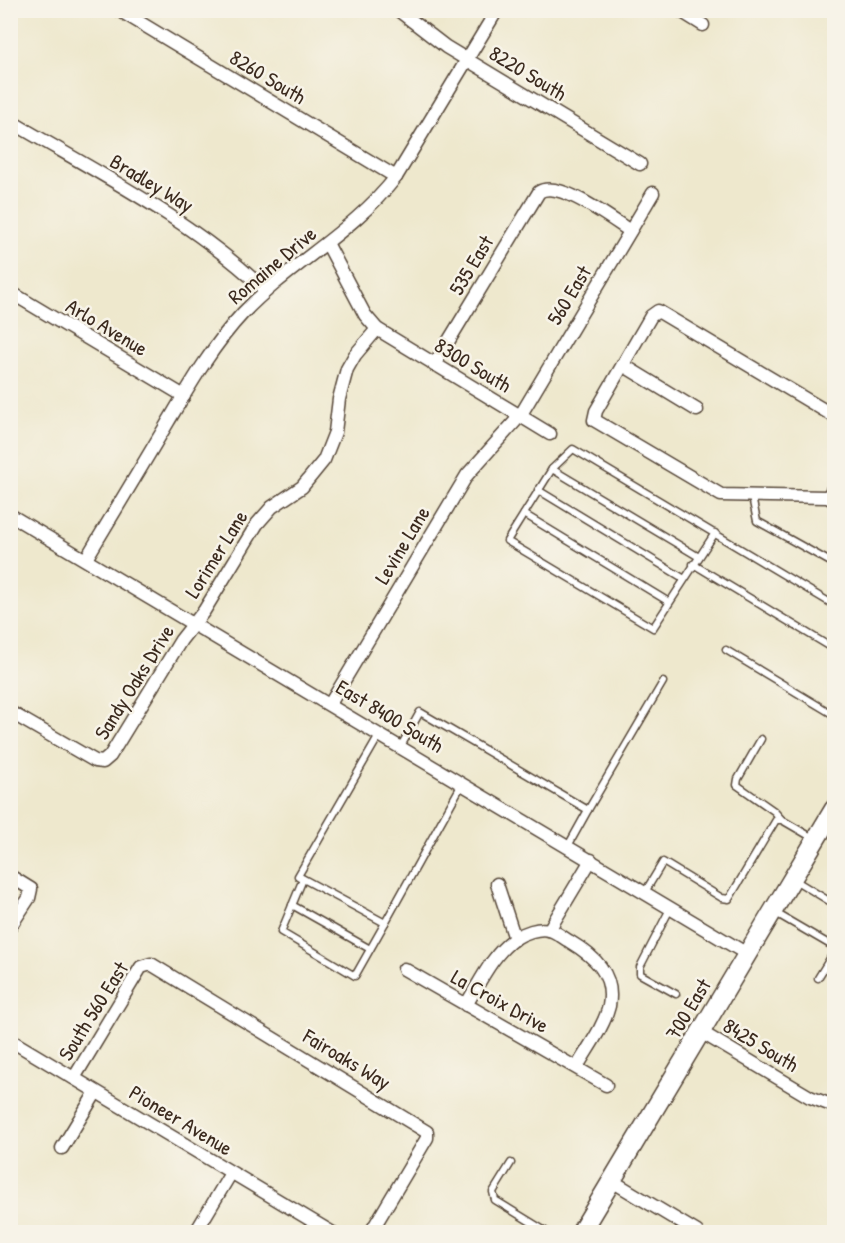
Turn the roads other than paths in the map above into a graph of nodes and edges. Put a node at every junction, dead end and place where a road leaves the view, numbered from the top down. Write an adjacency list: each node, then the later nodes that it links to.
1 (119, 10): 9 (street, 8260 South)
2 (398, 10): 6 (street, 8220 South)
3 (497, 10): 6 (street, Romaine Drive)
4 (679, 10): 5 (street)
5 (703, 25)
6 (467, 59): 8 (street, 8220 South); 9 (street, Romaine Drive)
7 (10, 121): 13 (street, Bradley Way)
8 (640, 164)
9 (396, 177): 12 (street, Romaine Drive)
10 (653, 193): 11 (street, 560 East)
11 (630, 231): 16 (street, 535 East); 20 (street, 560 East)
12 (327, 243): 13 (street, Romaine Drive); 15 (street)
13 (266, 291): 18 (street, Romaine Drive)
14 (10, 292): 18 (street, Arlo Avenue)
15 (377, 329): 16 (street, 8300 South); 37 (street, Lorimer Lane)
16 (434, 364): 20 (street, 8300 South)
17 (623, 365): 19 (street); 21 (street); 26 (street)
18 (184, 396): 31 (street, Romaine Drive)
19 (697, 410)
20 (520, 416): 22 (street, 8300 South); 41 (street, Levine Lane)
21 (834, 416)
22 (550, 434)
23 (552, 469): 24 (lane); 29 (lane); 30 (lane)
24 (538, 490): 27 (lane); 34 (lane)
25 (832, 495): 26 (street)
26 (752, 497): 33 (lane)
27 (524, 514): 35 (lane); 35 (lane)
28 (10, 515): 31 (street, East 8400 South)
29 (715, 533): 30 (lane); 36 (lane)
30 (699, 557): 32 (lane)
31 (86, 559): 37 (street, East 8400 South)
32 (693, 564): 34 (lane); 38 (lane)
33 (834, 564)
34 (683, 578): 35 (lane)
35 (669, 602)
36 (834, 605)
37 (195, 623): 41 (street, East 8400 South); 42 (street, Sandy Oaks Drive)
38 (834, 649)
39 (726, 650): 43 (lane)
40 (663, 682): 49 (lane)
41 (330, 704): 44 (street, East 8400 South)
42 (10, 712)
43 (834, 715)
44 (380, 734): 46 (street, East 8400 South); 55 (lane)
45 (761, 739): 50 (lane)
46 (401, 746): 47 (street, East 8400 South); 49 (lane)
47 (462, 783): 52 (street, East 8400 South); 63 (lane)
48 (834, 809): 51 (main road, 700 East)
49 (588, 810): 52 (lane)
50 (782, 820): 51 (lane); 58 (lane)
51 (816, 840): 56 (main road, 700 East)
52 (568, 846): 53 (street, East 8400 South)
53 (591, 860): 58 (street, East 8400 South); 65 (street)
54 (10, 876): 64 (street)
55 (303, 879): 60 (lane); 63 (lane)
56 (793, 879): 59 (lane); 62 (main road, 700 East)
57 (497, 884): 66 (street)
58 (645, 892): 61 (street, East 8400 South)
59 (834, 904)
60 (292, 905): 68 (lane); 68 (lane)
61 (671, 908): 70 (street, East 8400 South); 74 (lane)
62 (774, 911): 67 (lane); 70 (main road, 700 East)
63 (385, 923): 68 (lane)
64 (10, 927)
65 (549, 930): 66 (street); 78 (street)
66 (515, 939): 75 (street)
67 (834, 947)
68 (370, 949)
69 (834, 952): 73 (lane)
70 (747, 954): 76 (main road, 700 East)
71 (146, 964): 79 (street, South 560 East); 89 (street, Fairoaks Way)
72 (404, 969): 75 (street, La Croix Drive)
73 (818, 978)
74 (676, 994)
75 (466, 1005): 78 (street, La Croix Drive)
76 (701, 1032): 82 (street, 8425 South); 86 (main road, 700 East)
77 (10, 1040): 79 (street, Pioneer Avenue)
78 (577, 1067): 80 (street, La Croix Drive)
79 (74, 1078): 81 (street, Pioneer Avenue)
80 (606, 1085)
81 (96, 1092): 83 (street); 85 (street, Pioneer Avenue)
82 (834, 1106)
83 (62, 1148)
84 (511, 1163): 90 (lane)
85 (231, 1173): 87 (street); 88 (street, Pioneer Avenue)
86 (612, 1181): 91 (main road, 700 East); 92 (street)
87 (196, 1230)
88 (331, 1233)
89 (371, 1233)
90 (547, 1233)
91 (581, 1233)
92 (697, 1233)

